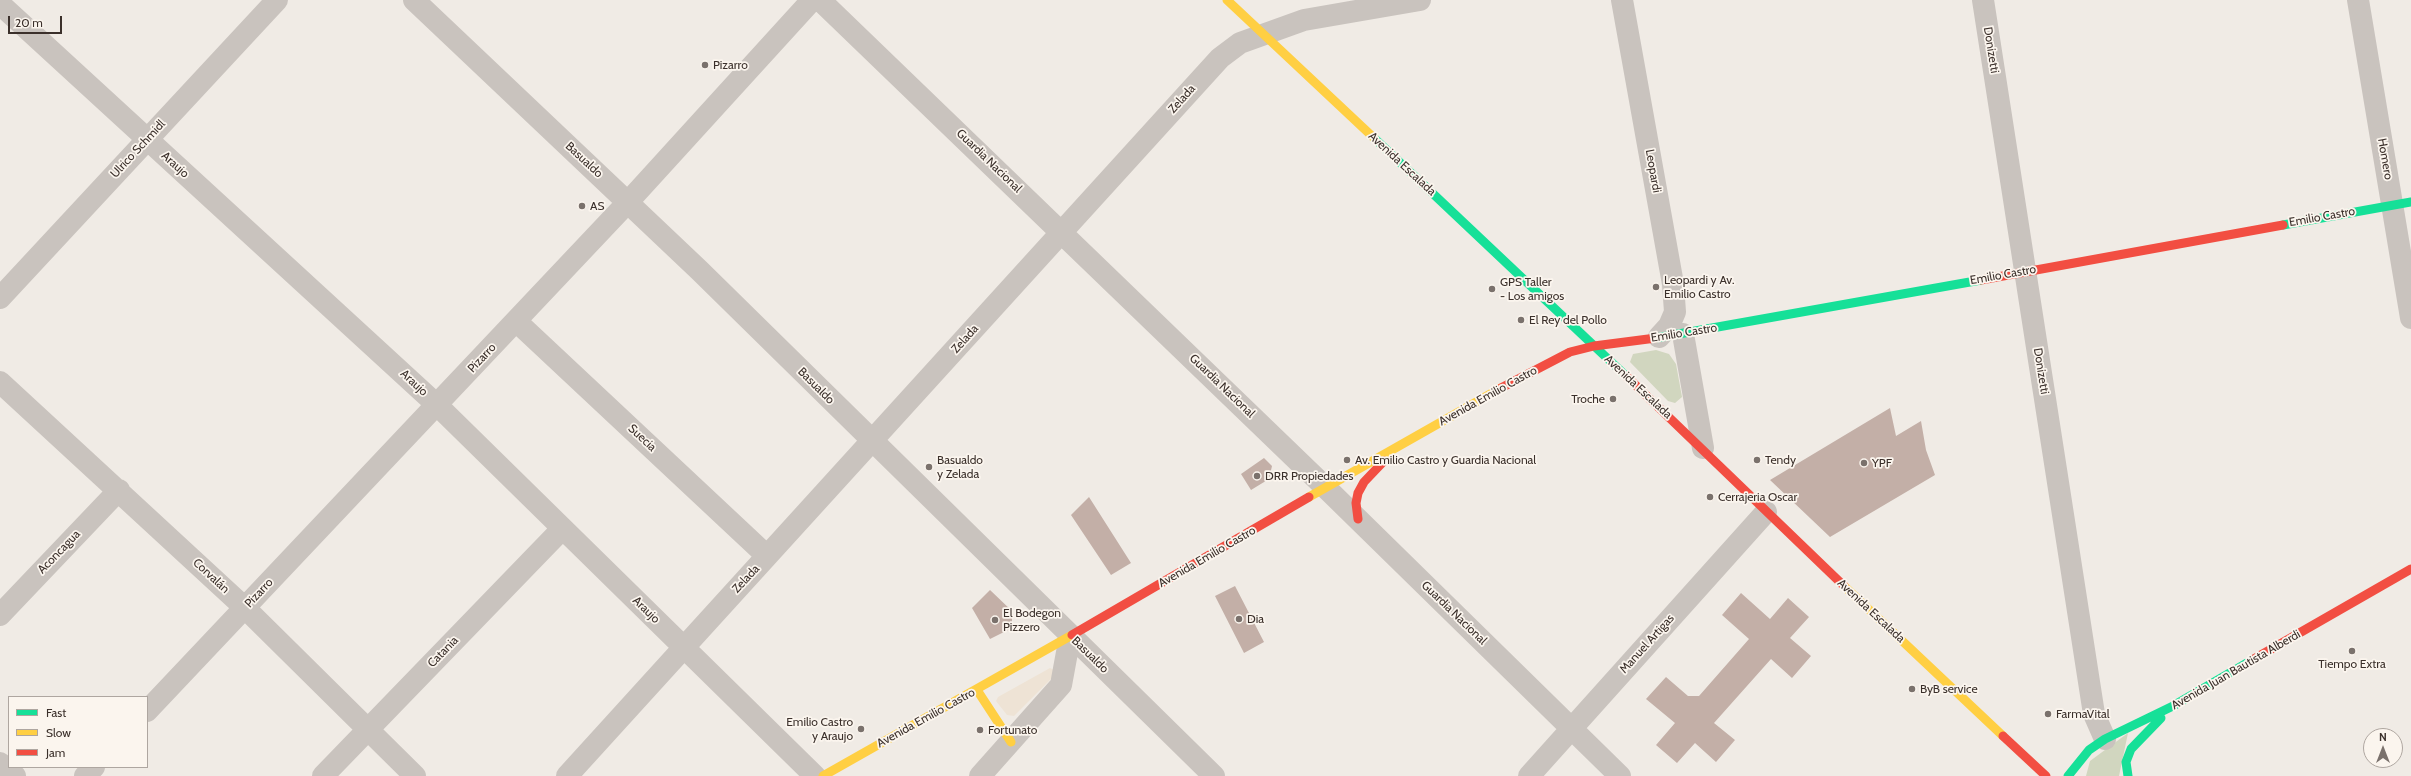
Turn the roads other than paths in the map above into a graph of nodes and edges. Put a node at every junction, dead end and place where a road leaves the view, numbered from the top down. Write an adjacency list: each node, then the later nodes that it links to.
1 (276, 0): 12 (street, Ulrico Schmidl)
2 (414, 0): 13 (street, Basualdo)
3 (812, 0): 13 (street, Pizarro)
4 (820, 0): 15 (street, Guardia Nacional)
5 (1227, 0): 11 (street, Avenida Escalada)
6 (1420, 0): 11 (street, Zelada)
7 (1622, 0): 21 (street, Leopardi)
8 (1983, 0): 16 (street, Donizetti)
9 (2358, 0): 14 (street, Homero)
10 (0, 4): 12 (street, Araujo)
11 (1262, 34): 15 (street, Zelada); 22 (street, Avenida Escalada)
12 (147, 139): 17 (street, Ulrico Schmidl); 24 (street, Araujo)
13 (628, 202): 19 (street, Pizarro); 25 (street, Basualdo)
14 (2402, 203): 16 (street, Emilio Castro); 18 (street, Homero)
15 (1062, 232): 25 (street, Zelada); 28 (street, Guardia Nacional)
16 (2026, 271): 20 (street, Emilio Castro); 44 (street, Donizetti)
17 (0, 298)
18 (2411, 318)
19 (516, 321): 24 (street, Pizarro); 33 (street, Suecia)
20 (1683, 334): 21 (street, Emilio Castro); 27 (street)
21 (1659, 337): 22 (street, Emilio Castro)
22 (1594, 346): 26 (street, Avenida Emilio Castro); 27 (street, Avenida Escalada)
23 (0, 382): 29 (street, Corvalán)
24 (437, 405): 32 (street, Araujo); 35 (street, Pizarro)
25 (872, 441): 33 (street, Zelada); 37 (street, Basualdo)
26 (1401, 444): 28 (street, Avenida Emilio Castro); 31 (street)
27 (1702, 448): 30 (street, Avenida Escalada)
28 (1325, 486): 31 (street, Guardia Nacional); 37 (street, Avenida Emilio Castro)
29 (119, 490): 35 (street, Corvalán); 36 (street, Aconcagua)
30 (1766, 512): 42 (street, Manuel Artigas); 59 (street, Avenida Escalada)
31 (1358, 519): 42 (street, Guardia Nacional)
32 (562, 529): 38 (street, Araujo); 43 (street, Catania)
33 (767, 556): 38 (street, Zelada)
34 (2411, 569): 40 (street, Avenida Juan Bautista Alberdi)
35 (245, 608): 41 (street, Pizarro); 43 (street, Corvalán)
36 (0, 615)
37 (1070, 636): 39 (street, Avenida Emilio Castro); 45 (street); 56 (street, Basualdo)
38 (684, 646): 53 (street, Zelada); 54 (street, Araujo)
39 (976, 690): 45 (street); 55 (street, Avenida Emilio Castro)
40 (2173, 706): 44 (street, Avenida Juan Bautista Alberdi); 61 (street)
41 (148, 710)
42 (1572, 728): 57 (street, Manuel Artigas); 58 (street, Guardia Nacional)
43 (368, 730): 51 (street, Catania); 52 (street, Corvalán)
44 (2105, 739): 60 (street, Avenida Juan Bautista Alberdi)
45 (1011, 742): 48 (street)
46 (0, 763): 49 (street)
47 (93, 768): 50 (street)
48 (990, 773)
49 (15, 776)
50 (85, 776)
51 (324, 776)
52 (415, 776)
53 (567, 776)
54 (815, 776)
55 (823, 776)
56 (1214, 776)
57 (1529, 776)
58 (1620, 776)
59 (2046, 776)
60 (2068, 776)
61 (2128, 776)

